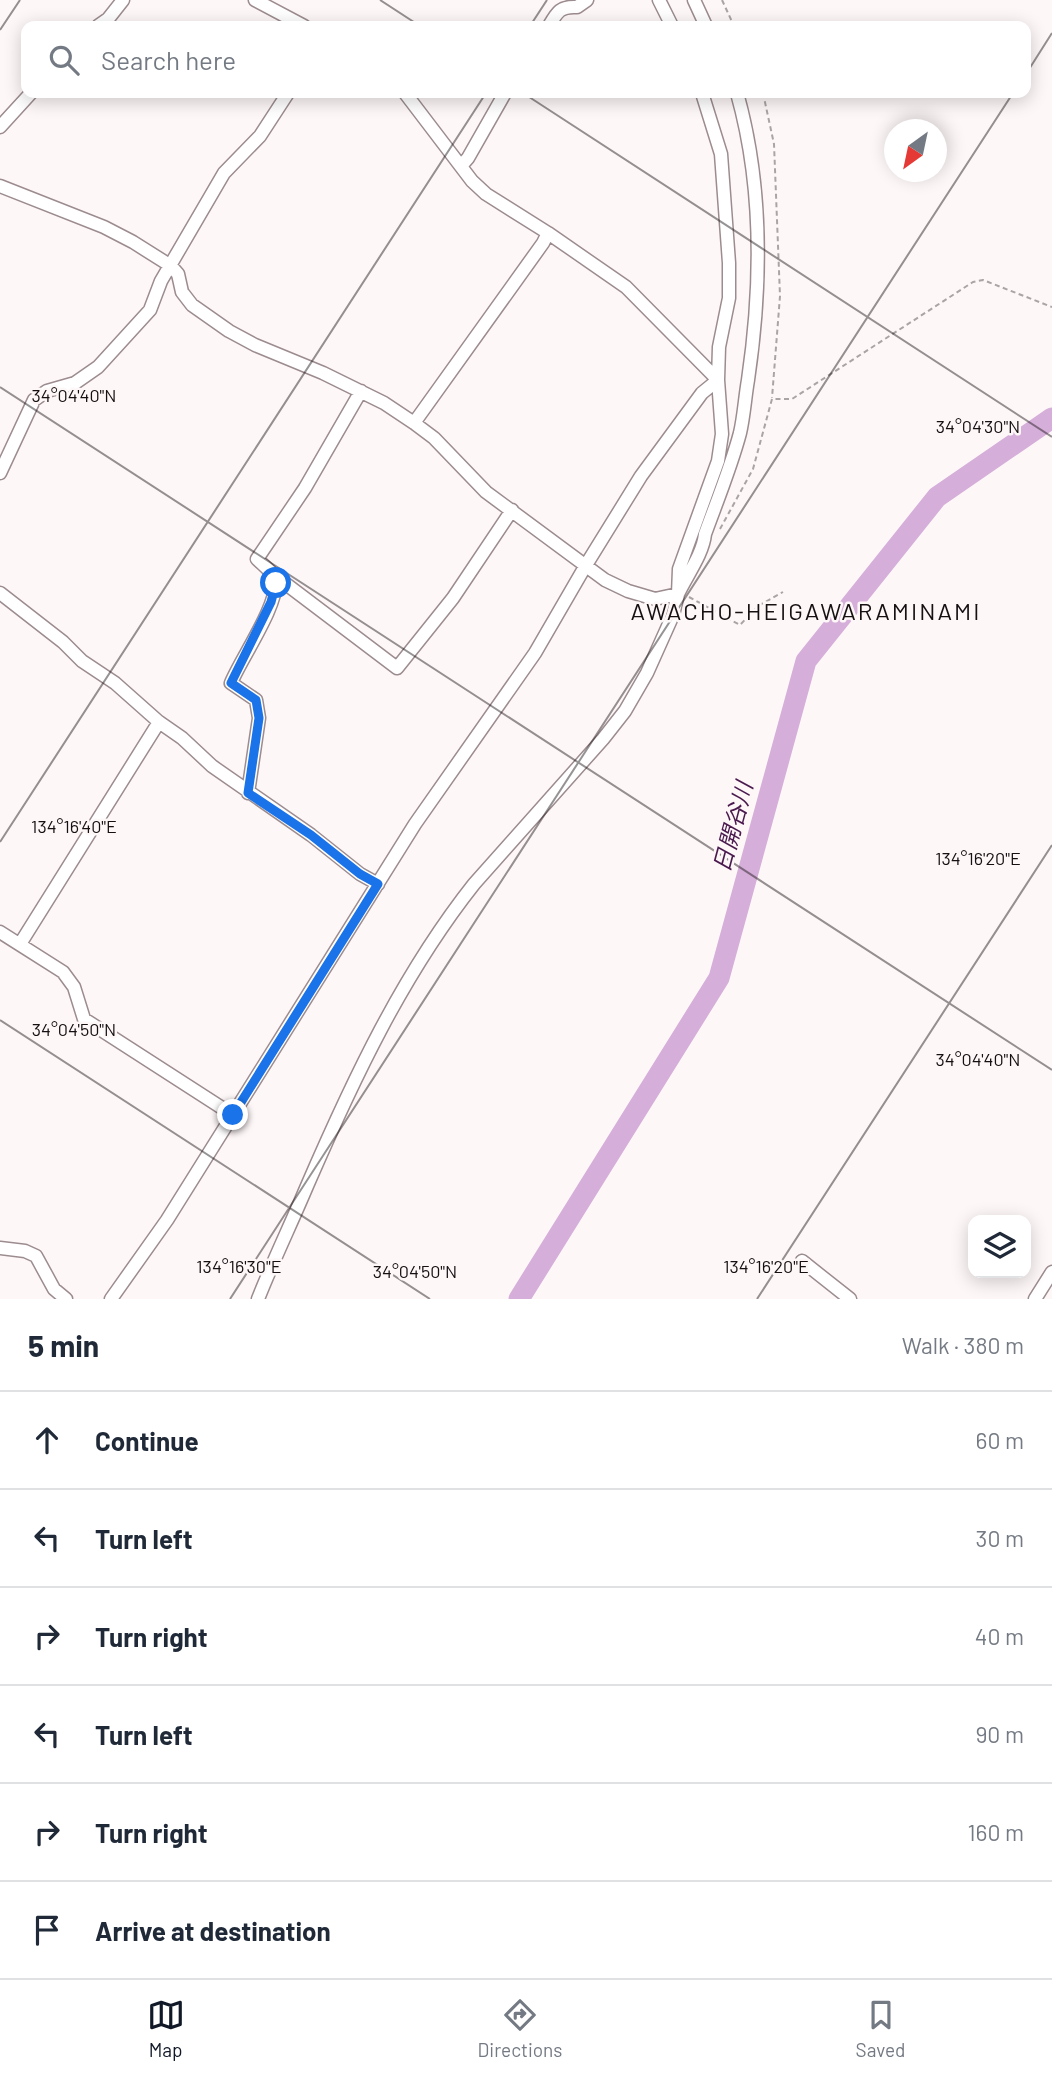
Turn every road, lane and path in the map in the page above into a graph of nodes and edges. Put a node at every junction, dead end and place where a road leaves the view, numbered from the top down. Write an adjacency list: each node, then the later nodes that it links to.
1 (123, 0): 7 (street)
2 (255, 0): 8 (street)
3 (587, 0): 9 (street)
4 (659, 0): 10 (street)
5 (694, 0): 11 (street)
6 (722, 0): 12 (path)
7 (105, 21)
8 (295, 21)
9 (552, 21)
10 (670, 21)
11 (704, 21)
12 (732, 21)
13 (26, 98): 20 (street)
14 (285, 98): 24 (street)
15 (409, 98): 21 (street)
16 (502, 98): 21 (street)
17 (704, 98): 26 (street)
18 (738, 98): 37 (street)
19 (764, 98): 28 (path)
20 (0, 127)
21 (461, 166): 23 (street)
22 (0, 186): 24 (street)
23 (548, 233): 26 (street); 29 (street)
24 (171, 266): 27 (street); 30 (street)
25 (1052, 307): 28 (path)
26 (718, 380): 33 (street); 37 (street)
27 (361, 391): 29 (street); 34 (street)
28 (772, 399): 32 (path)
29 (414, 423): 31 (street)
30 (0, 473)
31 (512, 510): 33 (street); 34 (street)
32 (721, 529)
33 (586, 565): 37 (street); 40 (street)
34 (276, 583): 39 (street)
35 (783, 592): 37 (path)
36 (0, 593): 38 (street)
37 (678, 594): 50 (street)
38 (159, 722): 39 (street); 42 (street)
39 (248, 793): 40 (street)
40 (378, 884): 43 (street)
41 (0, 932): 42 (street)
42 (20, 944): 43 (street)
43 (233, 1115): 49 (street)
44 (0, 1248): 48 (street)
45 (802, 1261): 47 (street)
46 (1052, 1272): 51 (street)
47 (841, 1296)
48 (66, 1299)
49 (111, 1299)
50 (258, 1299)
51 (1035, 1299)

